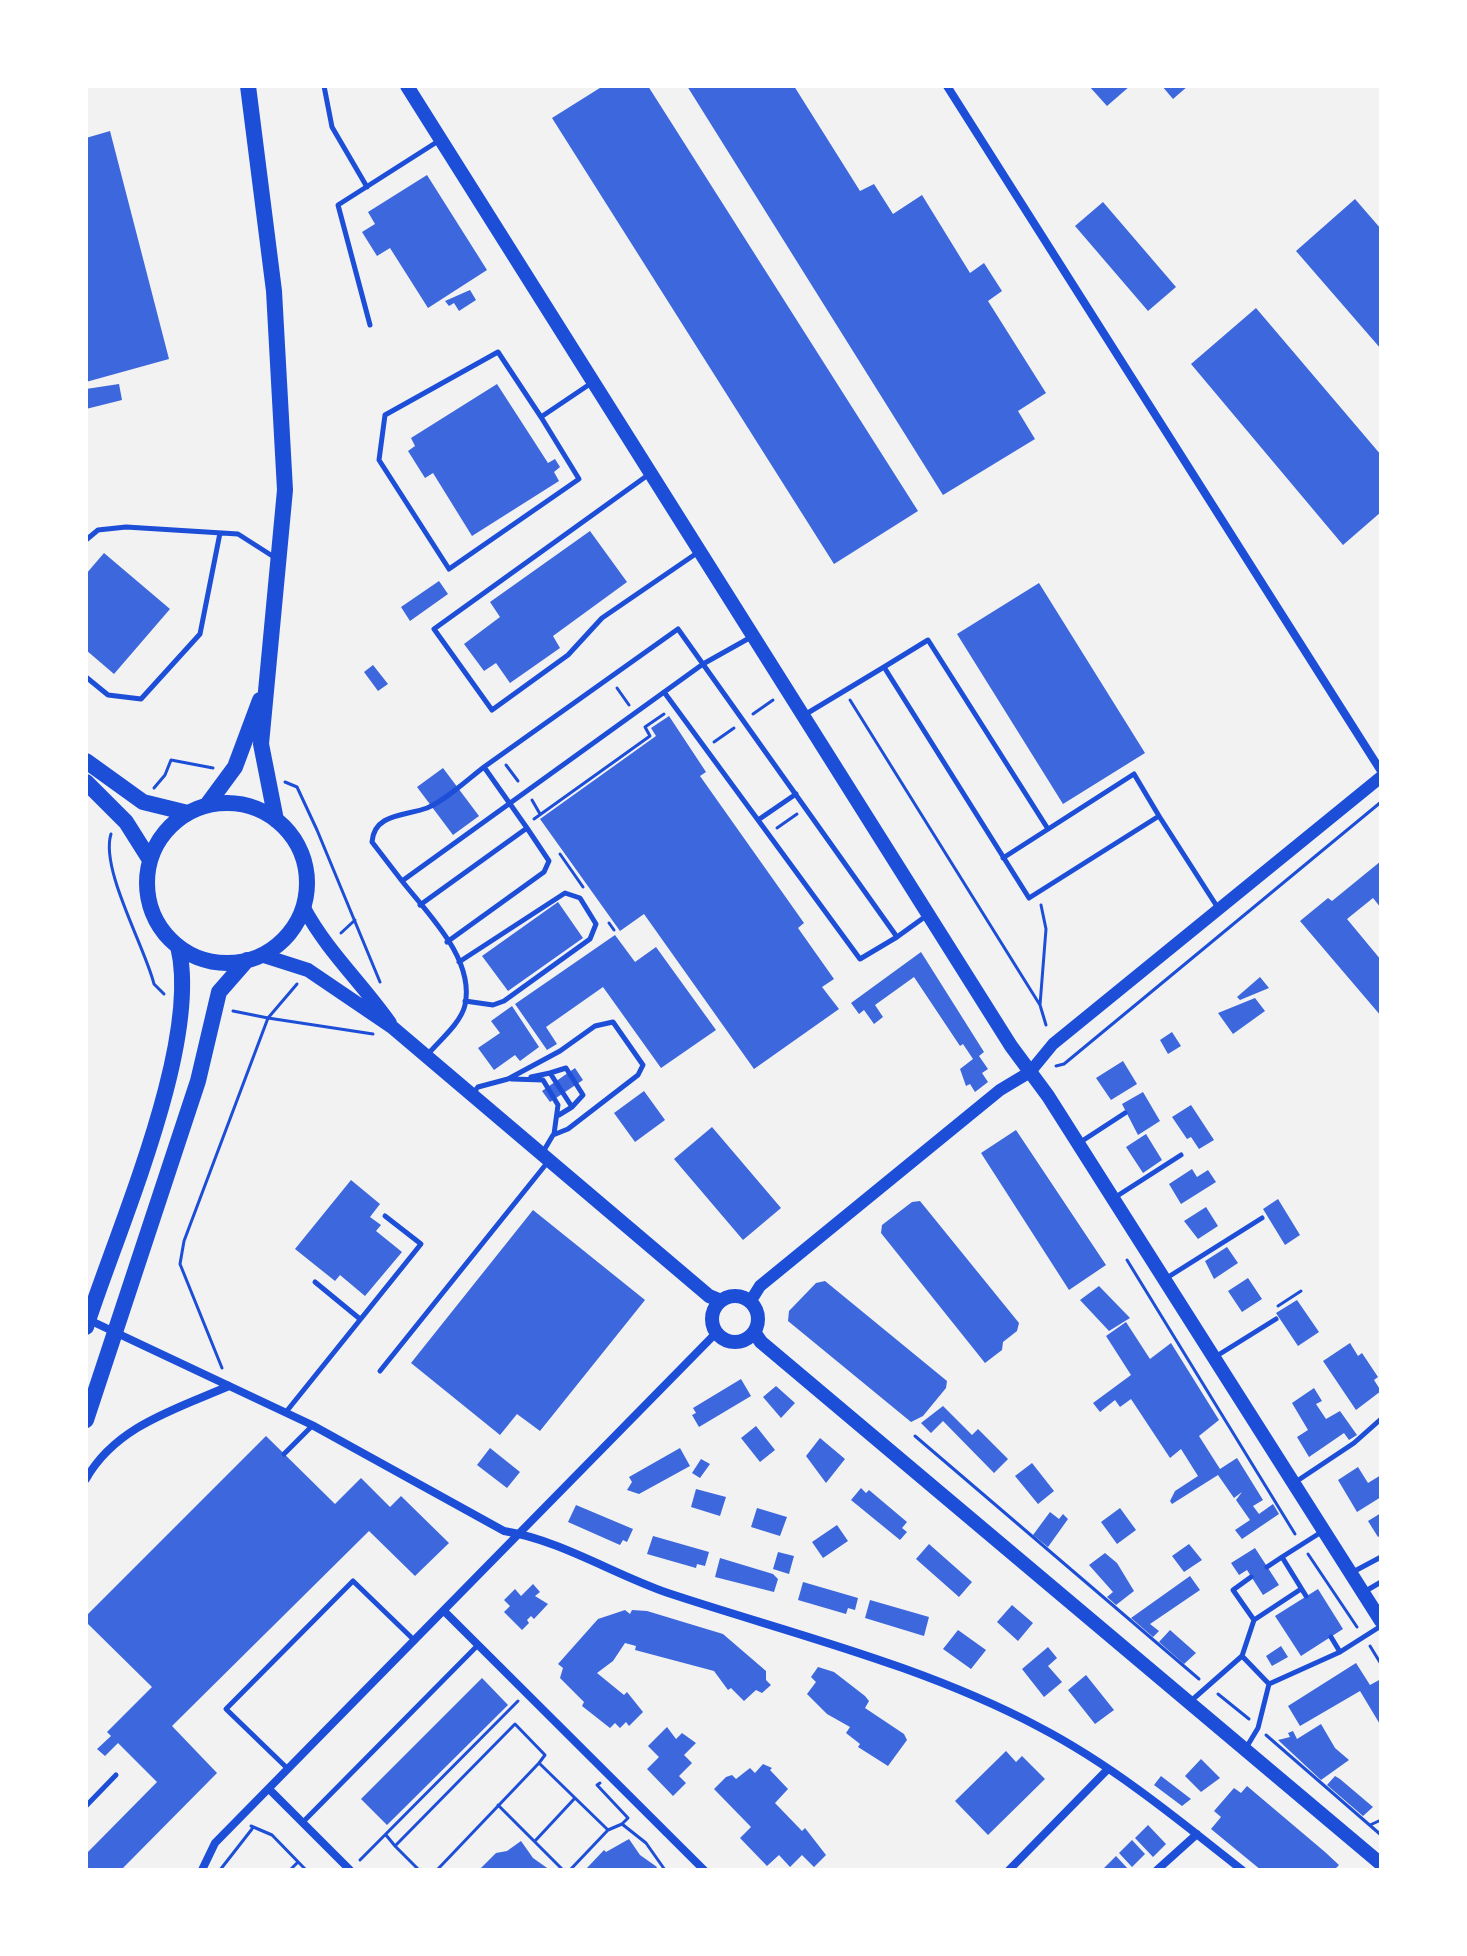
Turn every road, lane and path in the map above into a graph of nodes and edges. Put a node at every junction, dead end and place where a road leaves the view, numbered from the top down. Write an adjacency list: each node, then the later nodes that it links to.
1 (248, 86): 14 (main road)
2 (324, 86): 6 (lane)
3 (407, 86): 5 (main road)
4 (947, 86): 35 (street)
5 (441, 140): 6 (lane); 8 (main road)
6 (367, 187): 7 (lane)
7 (370, 325)
8 (594, 381): 9 (lane); 10 (main road)
9 (541, 417): 9 (lane)
10 (652, 472): 13 (main road); 13 (lane)
11 (220, 533): 12 (lane); 14 (lane); 18 (lane)
12 (86, 540)
13 (701, 551): 15 (main road)
14 (279, 560): 20 (main road)
15 (756, 635): 16 (lane); 26 (main road)
16 (703, 664): 19 (lane); 21 (lane); 27 (lane)
17 (884, 667): 22 (lane); 51 (lane); 55 (lane)
18 (86, 677)
19 (609, 677): 25 (path); 30 (lane)
20 (266, 687): 32 (main road); 34 (main road)
21 (664, 691): 25 (lane); 29 (lane)
22 (844, 691): 26 (lane); 75 (path)
23 (773, 700): 27 (path)
24 (668, 711): 28 (path)
25 (635, 713): 28 (path); 37 (lane)
26 (805, 714): 63 (main road)
27 (744, 721): 29 (path); 38 (lane)
28 (645, 727): 45 (path)
29 (706, 747): 48 (lane)
30 (499, 756): 33 (lane); 37 (path)
31 (86, 761): 39 (main road)
32 (235, 767): 39 (path); 42 (main road)
33 (484, 767): 41 (lane); 57 (lane)
34 (265, 773): 47 (main road); 72 (path)
35 (1381, 774): 62 (street)
36 (86, 782): 49 (main road)
37 (526, 792): 41 (lane); 45 (path)
38 (796, 794): 43 (lane); 48 (lane)
39 (143, 802): 44 (main road)
40 (1381, 802): 82 (path)
41 (510, 804): 50 (lane); 57 (lane)
42 (207, 805): 44 (main road); 47 (main road)
43 (805, 808): 53 (path); 66 (lane)
44 (188, 813): 56 (main road)
45 (540, 814): 52 (path)
46 (1159, 816): 51 (lane); 58 (lane); 62 (lane)
47 (276, 820): 61 (main road)
48 (758, 820): 53 (lane)
49 (126, 822): 56 (main road); 73 (path)
50 (527, 828): 60 (lane); 67 (lane)
51 (1048, 829): 55 (lane)
52 (543, 831)
53 (769, 834): 66 (lane)
54 (552, 843): 59 (path)
55 (1003, 858): 58 (lane)
56 (150, 860): 68 (main road)
57 (402, 881): 60 (lane)
58 (1038, 892): 75 (path)
59 (587, 893)
60 (420, 905): 67 (lane)
61 (304, 908): 69 (main road); 79 (main road)
62 (1218, 909): 82 (street)
63 (930, 913): 66 (lane); 82 (main road)
64 (605, 917): 65 (path)
65 (614, 930)
66 (897, 937)
67 (447, 942): 70 (lane)
68 (178, 946): 69 (main road); 73 (main road)
69 (254, 957): 71 (main road); 76 (main road)
70 (459, 962): 74 (lane); 74 (lane)
71 (308, 970): 77 (path); 79 (main road)
72 (383, 989)
73 (182, 999): 104 (main road)
74 (465, 1001): 81 (lane)
75 (1040, 1005): 78 (path)
76 (214, 1007): 77 (path); 107 (main road)
77 (268, 1018): 80 (path); 110 (path)
78 (1046, 1025)
79 (392, 1027): 81 (main road)
80 (373, 1034)
81 (427, 1055): 86 (main road)
82 (1030, 1072): 91 (main road); 101 (street)
83 (550, 1073): 84 (lane); 87 (lane); 87 (lane)
84 (528, 1077): 85 (lane); 89 (lane)
85 (508, 1079): 86 (lane); 90 (lane)
86 (473, 1094): 93 (main road)
87 (572, 1107): 89 (lane)
88 (1125, 1113): 91 (lane)
89 (559, 1115): 90 (lane)
90 (553, 1135): 93 (lane)
91 (1078, 1144): 94 (main road)
92 (1181, 1155): 94 (lane)
93 (546, 1156): 100 (main road); 109 (lane)
94 (1113, 1198): 98 (main road)
95 (385, 1216): 102 (lane)
96 (1262, 1218): 98 (lane)
97 (1127, 1260): 121 (path)
98 (1164, 1280): 108 (main road)
99 (315, 1282): 102 (lane)
100 (721, 1301): 101 (main road); 105 (main road)
101 (750, 1302): 106 (main road)
102 (360, 1319): 111 (lane)
103 (1276, 1319): 108 (lane)
104 (87, 1322): 107 (street)
105 (717, 1332): 106 (main road); 120 (street)
106 (754, 1332): 144 (main road)
107 (117, 1333): 110 (street); 113 (main road)
108 (1214, 1358): 118 (main road)
109 (380, 1371)
110 (229, 1386): 111 (street); 117 (street)
111 (286, 1412): 114 (street)
112 (1381, 1419): 118 (lane)
113 (86, 1420)
114 (312, 1425): 116 (lane); 120 (street)
115 (915, 1436): 142 (path)
116 (284, 1454)
117 (86, 1479)
118 (1293, 1484): 119 (main road)
119 (1324, 1530): 121 (lane); 125 (main road)
120 (518, 1533): 131 (street); 151 (street)
121 (1302, 1544): 122 (lane); 134 (path)
122 (1282, 1557): 124 (lane); 128 (lane)
123 (1381, 1557): 125 (lane)
124 (1267, 1567)
125 (1350, 1574): 129 (main road)
126 (1251, 1577): 132 (lane)
127 (1381, 1582): 129 (lane)
128 (1301, 1589): 130 (lane); 132 (lane)
129 (1363, 1593): 133 (main road)
130 (1306, 1596)
131 (444, 1611): 136 (street); 137 (street)
132 (1254, 1620): 139 (lane)
133 (1381, 1623): 134 (lane)
134 (1364, 1636): 138 (lane); 140 (path)
135 (1331, 1637): 138 (lane)
136 (414, 1641): 150 (street); 150 (lane)
137 (478, 1645): 143 (street); 159 (lane)
138 (1340, 1652): 141 (lane)
139 (1242, 1656): 141 (lane); 142 (lane)
140 (1381, 1664)
141 (1269, 1684): 147 (lane)
142 (1207, 1685): 144 (lane); 147 (path)
143 (527, 1693): 145 (path); 183 (street)
144 (1191, 1702): 148 (main road)
145 (505, 1714): 146 (path); 164 (path)
146 (515, 1724): 149 (path); 169 (path)
147 (1258, 1728): 148 (lane); 160 (path)
148 (1245, 1749): 172 (main road)
149 (539, 1763): 154 (path); 155 (path)
150 (288, 1769): 153 (street)
151 (1108, 1769): 163 (street); 184 (street)
152 (116, 1775): 156 (lane)
153 (269, 1789): 157 (street); 159 (street)
154 (575, 1798): 162 (path); 167 (path)
155 (498, 1805): 167 (path); 179 (path)
156 (86, 1806)
157 (240, 1817): 161 (path); 173 (street)
158 (1381, 1820): 160 (path)
159 (303, 1822): 177 (street)
160 (1369, 1826): 165 (path)
161 (253, 1828): 171 (path); 174 (path)
162 (608, 1830): 168 (path); 181 (path)
163 (1197, 1834): 185 (street); 186 (street)
164 (386, 1835): 169 (path); 170 (path)
165 (1381, 1835)
166 (653, 1836): 168 (path)
167 (535, 1841): 180 (path)
168 (646, 1843): 182 (path)
169 (395, 1846): 178 (path)
170 (359, 1861)
171 (298, 1862): 175 (path); 176 (path)
172 (1381, 1864)
173 (202, 1870)
174 (220, 1870)
175 (290, 1870)
176 (306, 1870)
177 (350, 1870)
178 (419, 1870)
179 (437, 1870)
180 (563, 1870)
181 (570, 1870)
182 (665, 1870)
183 (704, 1870)
184 (1009, 1870)
185 (1157, 1870)
186 (1242, 1870)

